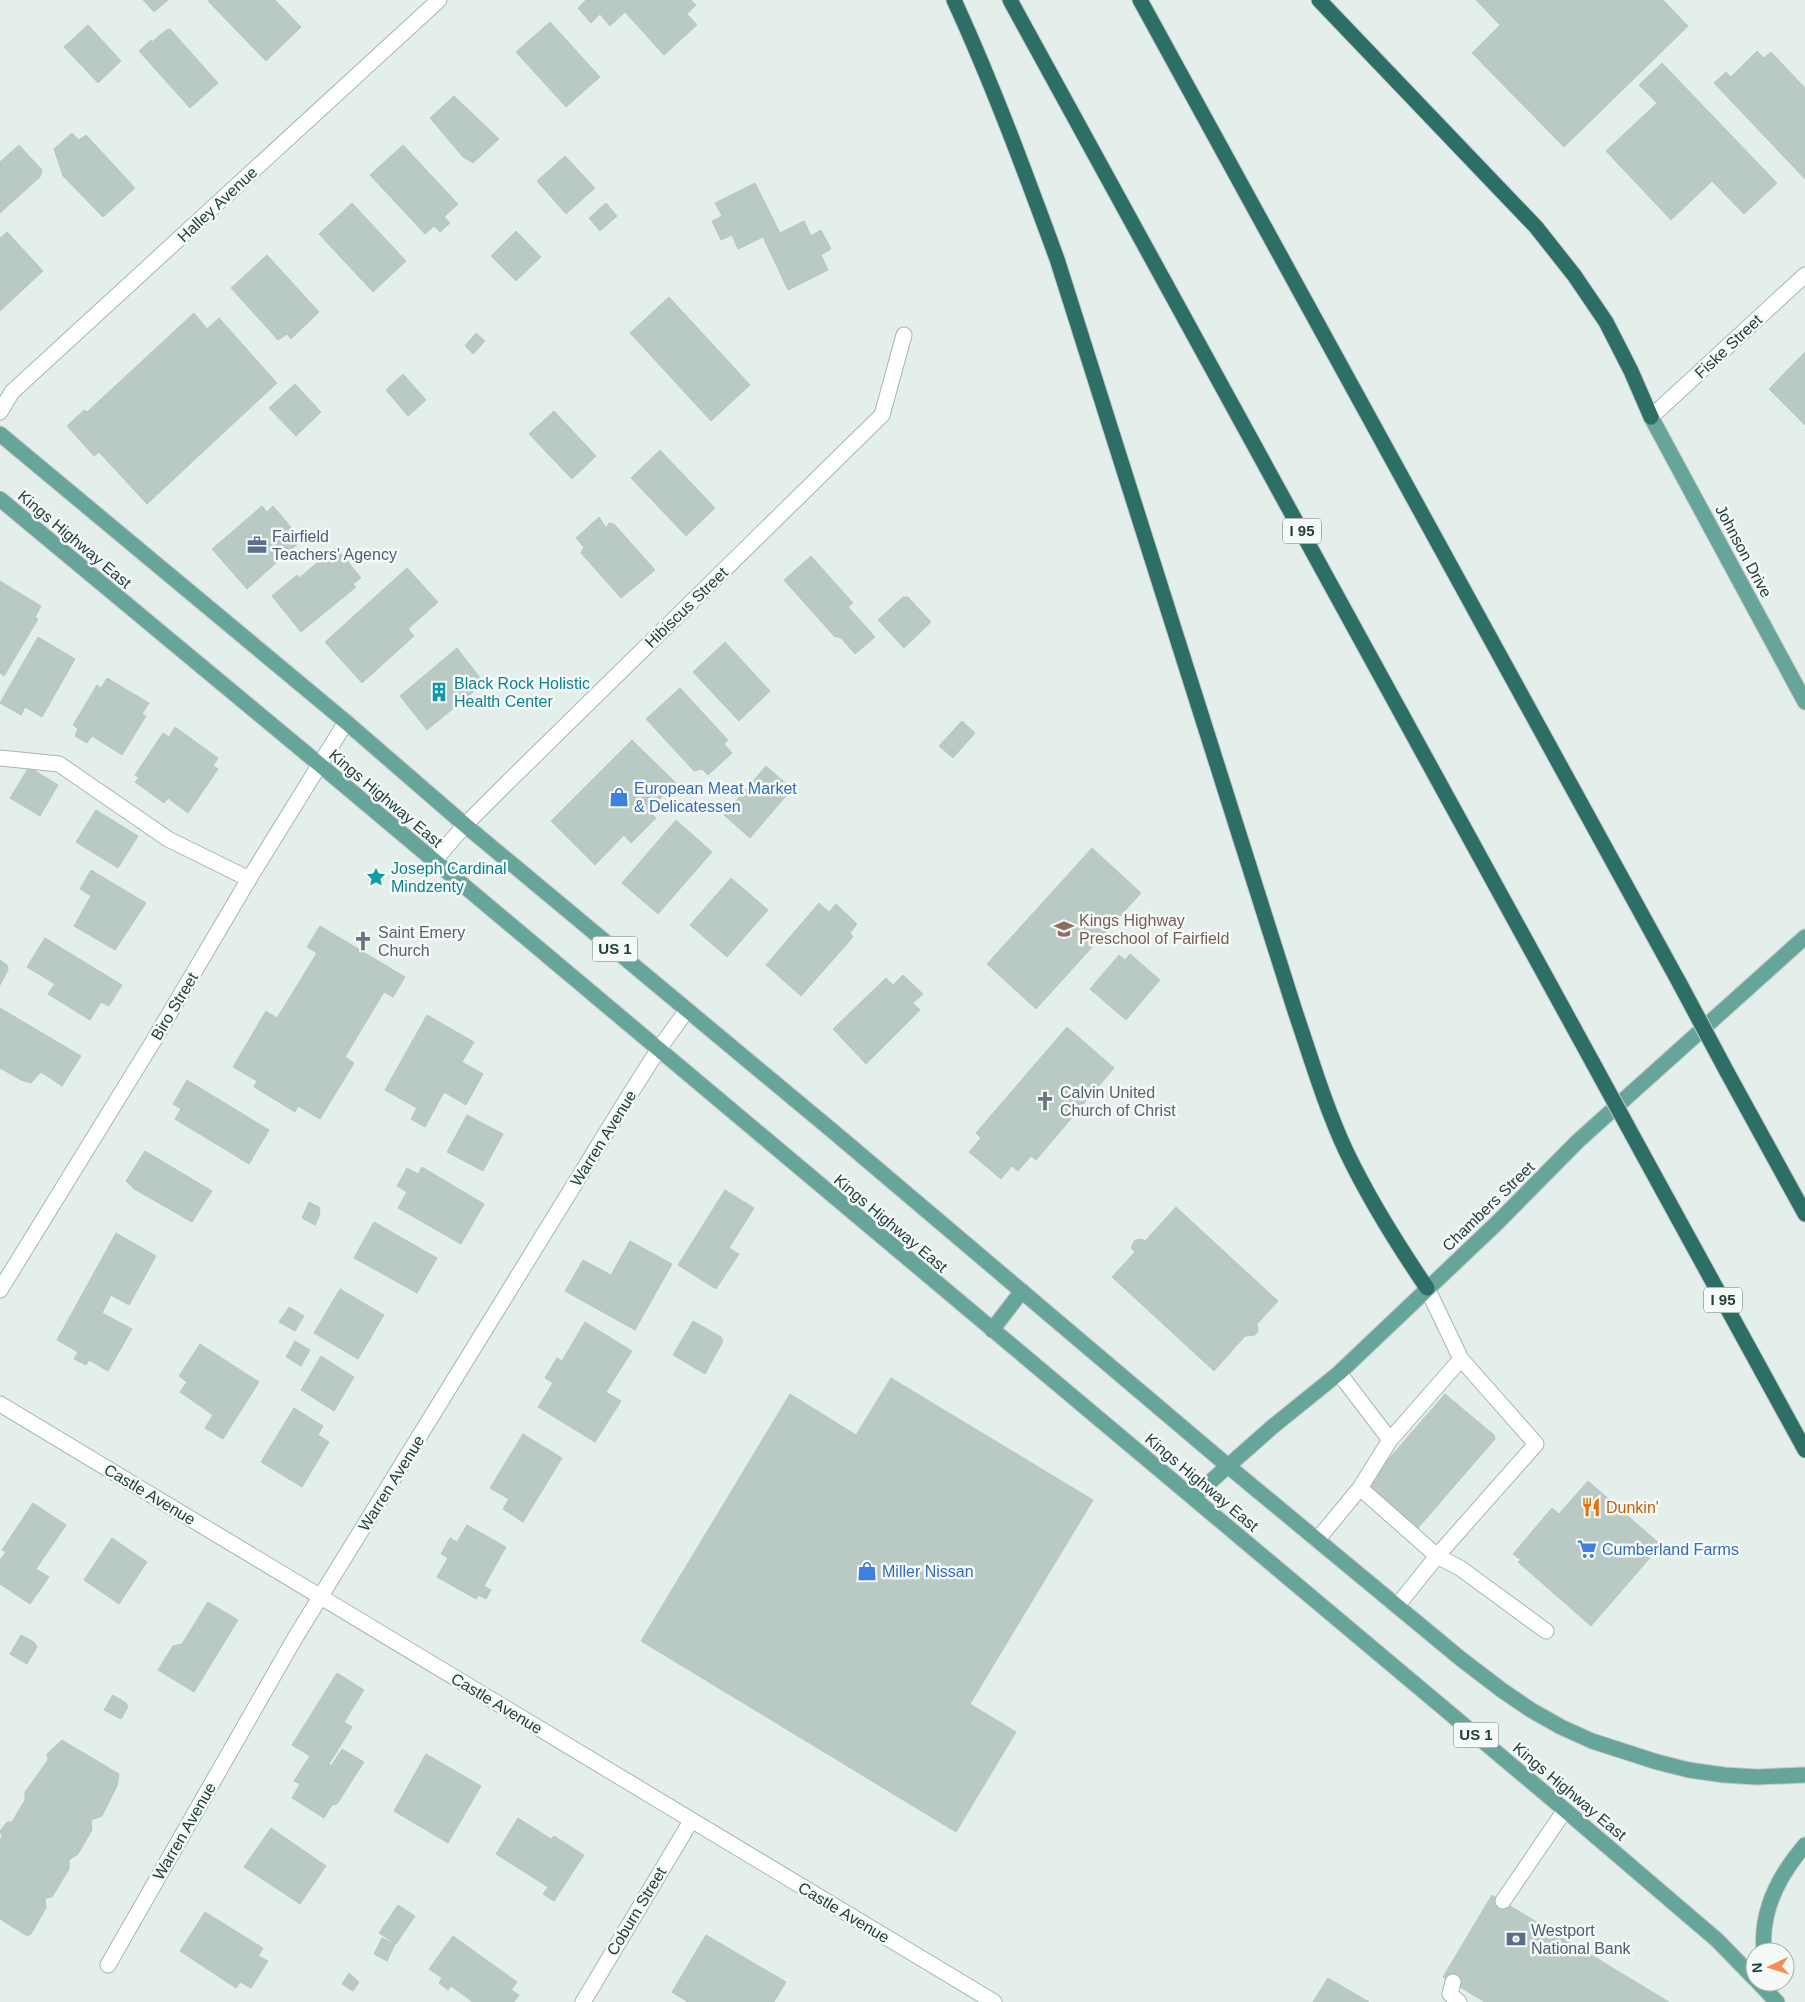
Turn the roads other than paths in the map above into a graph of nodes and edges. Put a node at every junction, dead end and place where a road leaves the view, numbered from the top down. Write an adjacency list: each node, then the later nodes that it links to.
1 (439, 0): 8 (street, Halley Avenue)
2 (954, 0): 23 (highway)
3 (1010, 0): 31 (highway, I 95, bridge)
4 (1140, 0): 22 (highway, bridge)
5 (1319, 0): 9 (highway)
6 (1805, 275): 9 (street, Fiske Street)
7 (904, 335): 16 (street, Hibiscus Street)
8 (0, 412)
9 (1651, 417): 12 (main road, Johnson Drive)
10 (0, 434): 13 (main road, Kings Highway East / US 1)
11 (0, 499): 15 (main road, Kings Highway East / US 1)
12 (1805, 702)
13 (346, 722): 15 (street, Biro Street); 16 (main road, Kings Highway East / US 1)
14 (0, 758): 18 (street)
15 (319, 764): 17 (main road, Kings Highway East / US 1); 18 (street, Biro Street)
16 (465, 825): 17 (street, Hibiscus Street); 20 (main road, Kings Highway East / US 1)
17 (434, 861): 21 (main road, Kings Highway East / US 1)
18 (249, 879): 24 (street, Biro Street)
19 (1805, 937): 23 (main road, Chambers Street)
20 (687, 1010): 21 (street, Warren Avenue); 25 (main road, Kings Highway East / US 1)
21 (658, 1050): 26 (main road, Kings Highway East / US 1); 37 (street, Warren Avenue)
22 (1805, 1214)
23 (1427, 1288): 27 (street); 28 (main road, Chambers Street)
24 (0, 1290)
25 (1022, 1290): 26 (main road); 32 (main road, Kings Highway East / US 1)
26 (992, 1330): 34 (main road, Kings Highway East / US 1)
27 (1461, 1359): 30 (street); 36 (street)
28 (1339, 1373): 30 (street); 32 (main road, Chambers Street)
29 (0, 1404): 37 (street, Castle Avenue)
30 (1390, 1440): 33 (street)
31 (1805, 1450)
32 (1228, 1466): 34 (main road, Chambers Street); 35 (main road, Kings Highway East / US 1)
33 (1360, 1488): 35 (street); 36 (street)
34 (1193, 1497): 41 (main road, Kings Highway East / US 1)
35 (1317, 1540): 38 (main road, Kings Highway East / US 1)
36 (1437, 1556): 38 (street); 39 (street)
37 (321, 1596): 42 (street, Castle Avenue); 46 (street, Warren Avenue)
38 (1397, 1606): 40 (main road, Kings Highway East / US 1)
39 (1546, 1631)
40 (1805, 1775)
41 (1565, 1810): 44 (street); 47 (main road, Kings Highway East / US 1)
42 (691, 1821): 49 (street, Coburn Street); 50 (street, Castle Avenue)
43 (1805, 1845): 45 (main road)
44 (1503, 1901)
45 (1764, 1942)
46 (108, 1965)
47 (1745, 1969)
48 (1452, 1982): 51 (street)
49 (583, 2002)
50 (994, 2002)
51 (1459, 2002)

